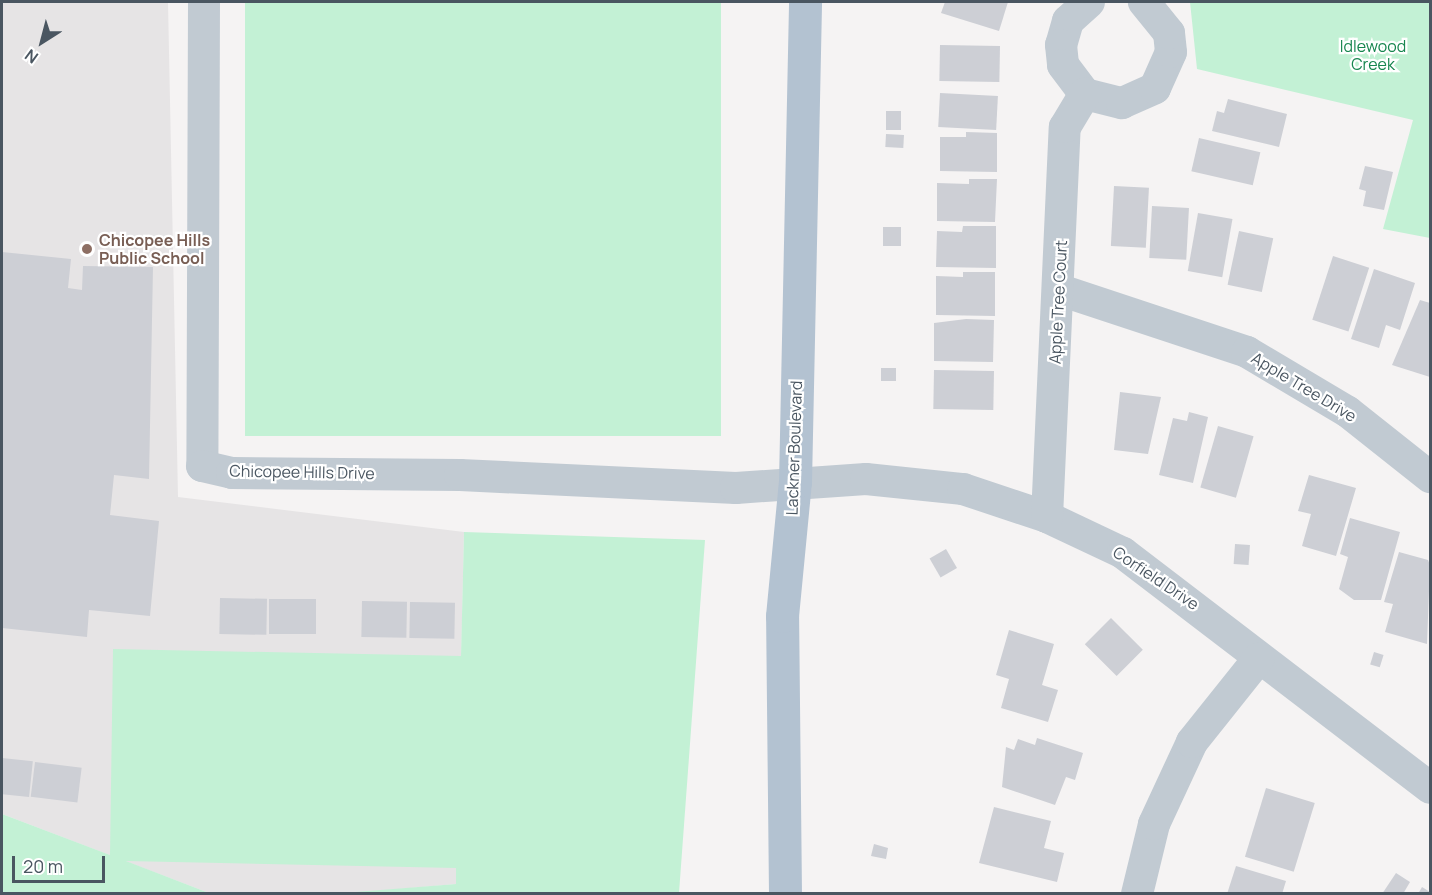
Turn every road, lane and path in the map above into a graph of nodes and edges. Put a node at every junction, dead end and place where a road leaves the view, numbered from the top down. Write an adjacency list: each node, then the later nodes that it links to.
1 (204, 2): 8 (street, Chicopee Hills Drive)
2 (805, 2): 8 (main road, Lackner Boulevard)
3 (1089, 2): 5 (street)
4 (1144, 2): 5 (street)
5 (1085, 94): 6 (street, Apple Tree Court)
6 (1060, 290): 7 (street, Apple Tree Drive); 9 (street, Apple Tree Court)
7 (1431, 477)
8 (795, 482): 9 (street, Corfield Drive); 12 (main road, Lackner Boulevard)
9 (1047, 517): 10 (street, Corfield Drive)
10 (1259, 658): 11 (street, Corfield Drive); 13 (street)
11 (1431, 789)
12 (785, 894)
13 (1137, 894)

